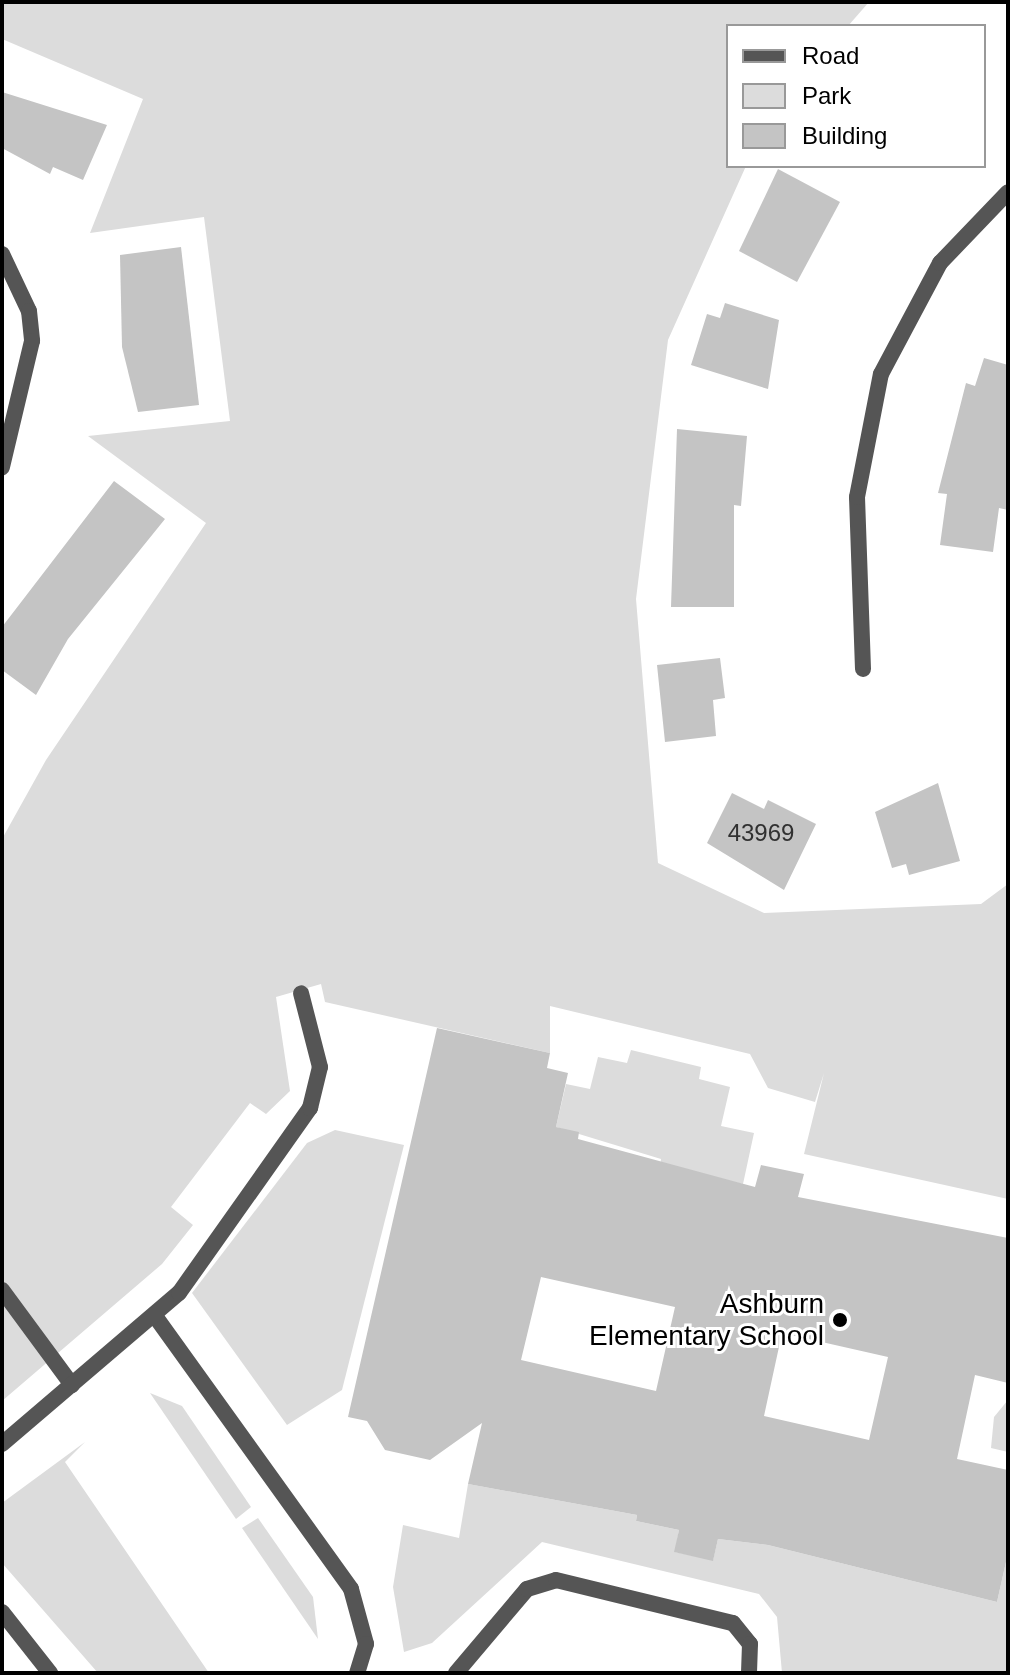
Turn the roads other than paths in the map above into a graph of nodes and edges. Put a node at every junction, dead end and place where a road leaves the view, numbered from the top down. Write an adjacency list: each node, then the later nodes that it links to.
1 (1008, 192): 4 (street)
2 (2, 254): 3 (street)
3 (2, 467)
4 (863, 669)
5 (301, 993): 7 (street)
6 (5, 1293): 8 (street)
7 (155, 1316): 8 (street); 12 (street)
8 (72, 1385): 9 (street)
9 (2, 1444)
10 (2, 1612): 11 (street)
11 (50, 1673)
12 (357, 1673)
13 (456, 1673): 14 (street)
14 (749, 1673)

